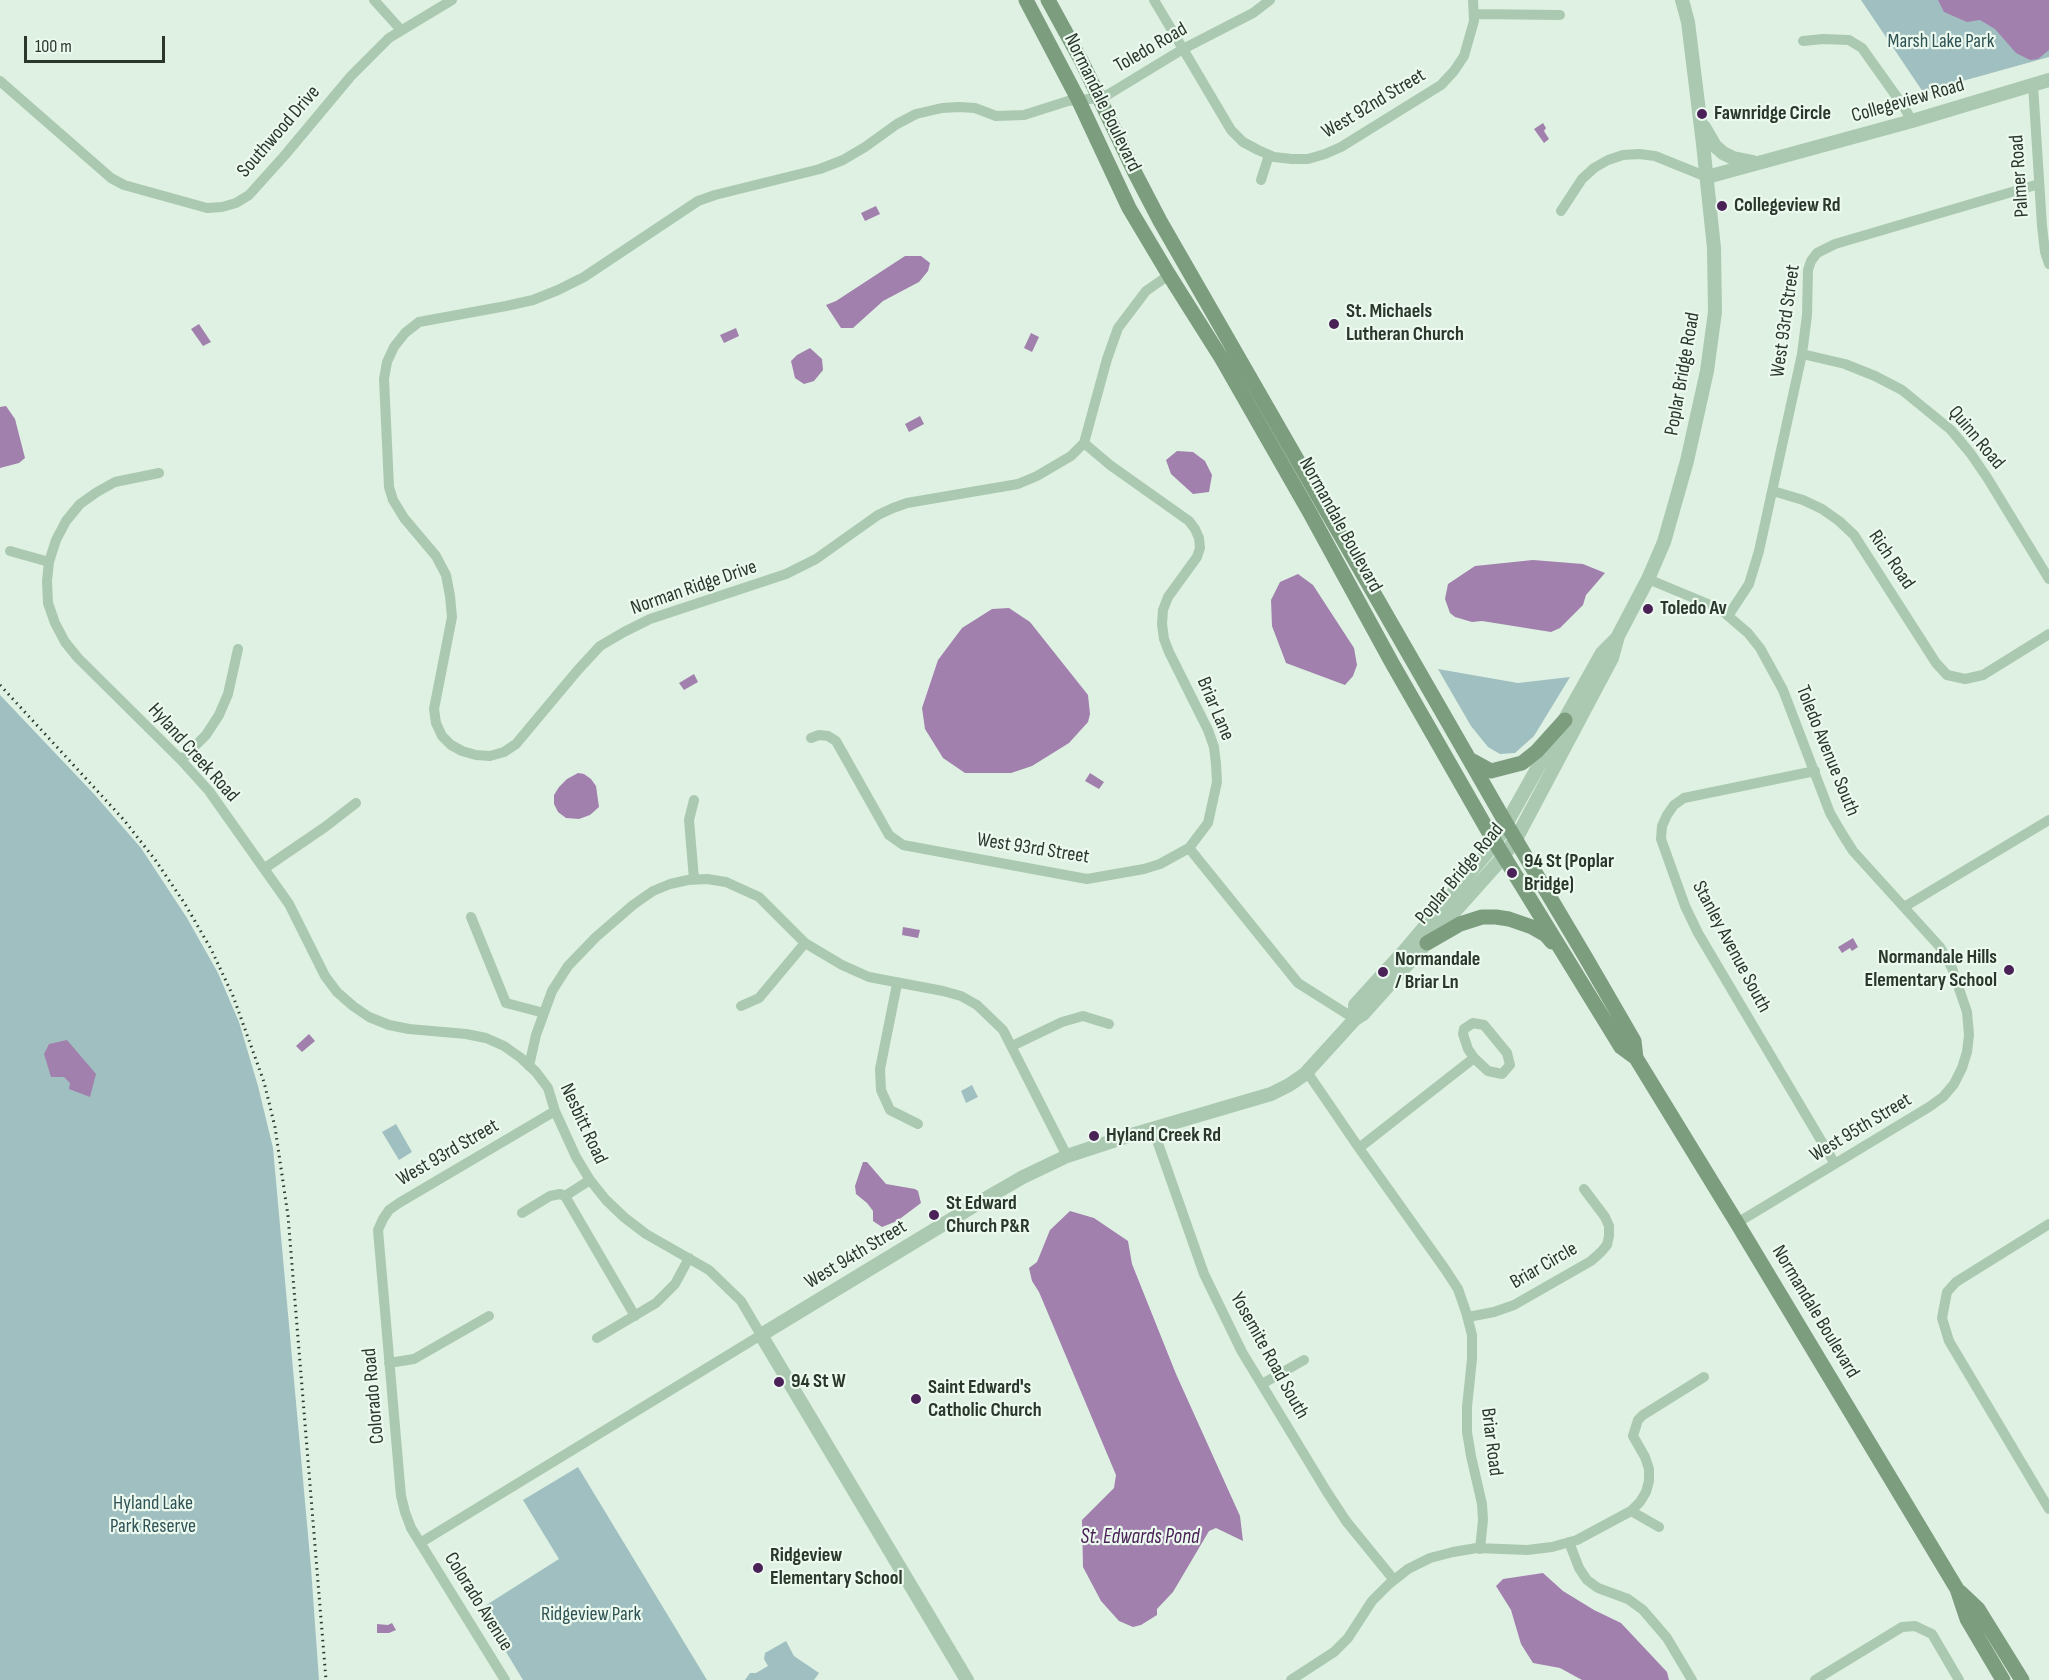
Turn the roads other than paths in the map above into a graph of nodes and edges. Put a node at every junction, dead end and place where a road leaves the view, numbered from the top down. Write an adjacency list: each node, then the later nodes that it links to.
1 (374, 0): 11 (street)
2 (452, 0): 11 (street, Southwood Drive)
3 (1026, 0): 18 (main road, Normandale Boulevard)
4 (1048, 0): 17 (main road, Normandale Boulevard)
5 (1154, 0): 13 (street, West 92nd Street)
6 (1270, 0): 13 (street, Toledo Road)
7 (1473, 0): 9 (street, West 92nd Street)
8 (1682, 0): 19 (street, Poplar Bridge Road)
9 (1474, 14): 10 (street); 21 (street, West 92nd Street)
10 (1560, 15)
11 (401, 30): 15 (street, Southwood Drive)
12 (1803, 41): 20 (street)
13 (1182, 49): 17 (street, Toledo Road); 21 (street, West 92nd Street)
14 (2049, 80): 16 (street, Collegeview Road)
15 (0, 81)
16 (2033, 85): 20 (street, Collegeview Road); 25 (street, Palmer Road)
17 (1099, 98): 18 (street, Toledo Road); 43 (main road, Normandale Boulevard)
18 (1078, 99): 28 (main road, Normandale Boulevard); 30 (street, Norman Ridge Drive)
19 (1700, 119): 22 (street); 23 (street, Poplar Bridge Road)
20 (1912, 121): 22 (street, Collegeview Road)
21 (1269, 155): 24 (street)
22 (1758, 163): 23 (street, Collegeview Road)
23 (1707, 177): 26 (street); 35 (street, Poplar Bridge Road)
24 (1261, 180)
25 (2039, 183): 27 (street, Palmer Road); 29 (street, West 93rd Street)
26 (1561, 212)
27 (2049, 264)
28 (1169, 275): 30 (street); 52 (main road, Normandale Boulevard)
29 (1802, 354): 32 (street, West 93rd Street); 36 (street, Quinn Road)
30 (1084, 443): 51 (street, Briar Lane)
31 (159, 473): 34 (street, Hyland Creek Road)
32 (1773, 491): 37 (street, West 93rd Street); 38 (street, Rich Road)
33 (10, 551): 34 (street)
34 (49, 562): 44 (street, Hyland Creek Road)
35 (1648, 579): 37 (street, Toledo Avenue South); 39 (street, Poplar Bridge Road)
36 (2049, 579)
37 (1728, 616): 45 (street, Toledo Avenue South)
38 (2049, 634)
39 (1618, 636): 41 (street, Poplar Bridge Road); 50 (street, Poplar Bridge Road)
40 (238, 649): 44 (street)
41 (1565, 720): 43 (main road); 49 (street, Poplar Bridge Road)
42 (811, 738): 51 (street, West 93rd Street)
43 (1470, 759): 49 (main road, Normandale Boulevard)
44 (181, 760): 53 (street, Hyland Creek Road)
45 (1815, 771): 55 (street, Toledo Avenue South); 77 (street, Stanley Avenue South)
46 (694, 800): 54 (street)
47 (356, 802): 53 (street)
48 (2049, 820): 55 (street)
49 (1507, 825): 50 (main road, Normandale Boulevard); 52 (street, Poplar Bridge Road)
50 (1516, 839): 52 (street, Poplar Bridge Road); 69 (main road, Normandale Boulevard)
51 (1189, 848): 63 (street)
52 (1500, 849): 57 (street, Poplar Bridge Road); 59 (main road, Normandale Boulevard)
53 (265, 868): 65 (street, Hyland Creek Road)
54 (694, 879): 58 (street); 62 (street)
55 (1904, 906): 66 (street, Toledo Avenue South)
56 (471, 917): 62 (street)
57 (1423, 939): 59 (main road); 63 (street, West 94th Street)
58 (805, 943): 60 (street); 61 (street)
59 (1568, 959): 69 (main road, Normandale Boulevard)
60 (897, 984): 67 (street); 73 (street)
61 (741, 1006)
62 (544, 1012): 70 (street)
63 (1355, 1019): 71 (street, West 94th Street)
64 (1109, 1024): 67 (street)
65 (453, 1032): 70 (street, Nesbitt Road)
66 (1969, 1035): 77 (street, West 95th Street)
67 (1011, 1046): 76 (street)
68 (1474, 1058): 68 (street); 75 (street)
69 (1636, 1058): 82 (main road, Normandale Boulevard)
70 (530, 1066): 72 (street, Nesbitt Road)
71 (1307, 1072): 74 (street, West 94th Street); 75 (street, Briar Road)
72 (555, 1111): 78 (street, Nesbitt Road); 84 (street, West 93rd Street)
73 (918, 1124)
74 (1153, 1129): 76 (street, West 94th Street); 94 (street, Yosemite Road South)
75 (1359, 1148): 88 (street, Briar Road)
76 (1067, 1156): 89 (street, West 94th Street)
77 (1836, 1164): 82 (street, West 95th Street)
78 (590, 1180): 80 (street, Nesbitt Road); 85 (street, Nesbitt Road)
79 (1584, 1189): 88 (street, Briar Circle)
80 (565, 1196): 81 (street, Nesbitt Road); 86 (street)
81 (522, 1213)
82 (1737, 1223): 102 (main road, Normandale Boulevard)
83 (2049, 1224): 95 (street)
84 (378, 1241): 92 (street, Colorado Road)
85 (689, 1258): 86 (street); 89 (street, Nesbitt Road)
86 (635, 1316): 90 (street)
87 (489, 1317): 92 (street)
88 (1468, 1317): 100 (street, Briar Road)
89 (761, 1335): 99 (street, West 94th Street); 104 (street)
90 (597, 1338)
91 (1304, 1360): 94 (street)
92 (389, 1363): 99 (street, Colorado Road)
93 (1704, 1377): 96 (street)
94 (1262, 1384): 101 (street, Yosemite Road South)
95 (2049, 1509)
96 (1631, 1510): 97 (street); 98 (street)
97 (1659, 1527)
98 (1569, 1542): 100 (street); 106 (street)
99 (420, 1543): 103 (street, Colorado Avenue)
100 (1480, 1549): 101 (street)
101 (1394, 1580): 105 (street)
102 (1957, 1589): 109 (main road, Normandale Boulevard); 110 (main road, Normandale Boulevard)
103 (505, 1680)
104 (967, 1680)
105 (1291, 1680)
106 (1692, 1680)
107 (1815, 1680): 108 (street)
108 (1959, 1680)
109 (2002, 1680)
110 (2022, 1680)

